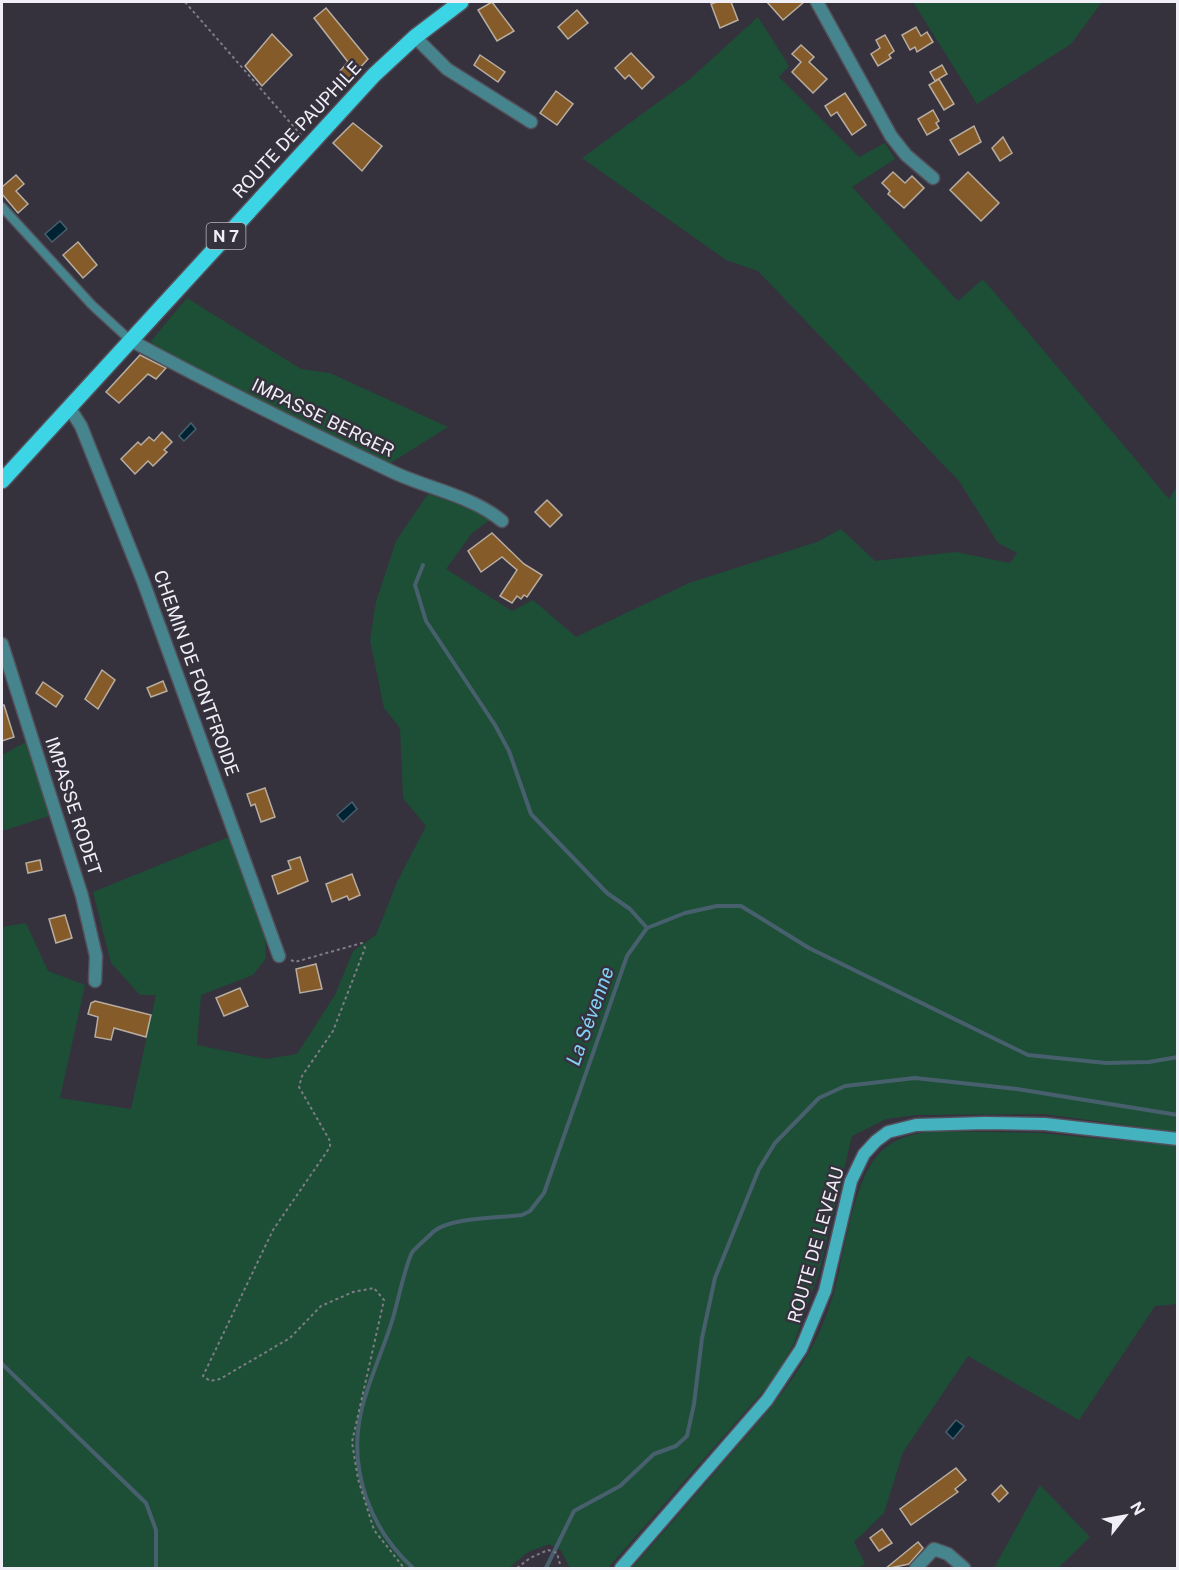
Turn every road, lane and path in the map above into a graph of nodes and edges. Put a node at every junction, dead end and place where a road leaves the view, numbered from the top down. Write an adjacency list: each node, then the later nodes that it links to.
1 (185, 2): 6 (path)
2 (461, 2): 4 (main road, ROUTE DE PAUPHILE / N 7)
3 (817, 2): 7 (street)
4 (415, 37): 5 (street); 6 (main road, ROUTE DE PAUPHILE / N 7)
5 (531, 122)
6 (310, 143): 9 (main road, ROUTE DE PAUPHILE / N 7)
7 (933, 178)
8 (2, 207): 9 (lane)
9 (130, 340): 10 (main road, ROUTE DE PAUPHILE / N 7); 12 (street, IMPASSE BERGER)
10 (69, 408): 11 (main road, ROUTE DE PAUPHILE / N 7); 14 (street, CHEMIN DE FONTFROIDE)
11 (2, 481)
12 (502, 521)
13 (2, 644): 15 (street, IMPASSE RODET)
14 (279, 956): 17 (path)
15 (95, 981)
16 (1178, 1139): 20 (street, ROUTE DE LEVEAU)
17 (404, 1569)
18 (517, 1569): 19 (path)
19 (561, 1569)
20 (621, 1569)
21 (916, 1569): 22 (street)
22 (964, 1569)

